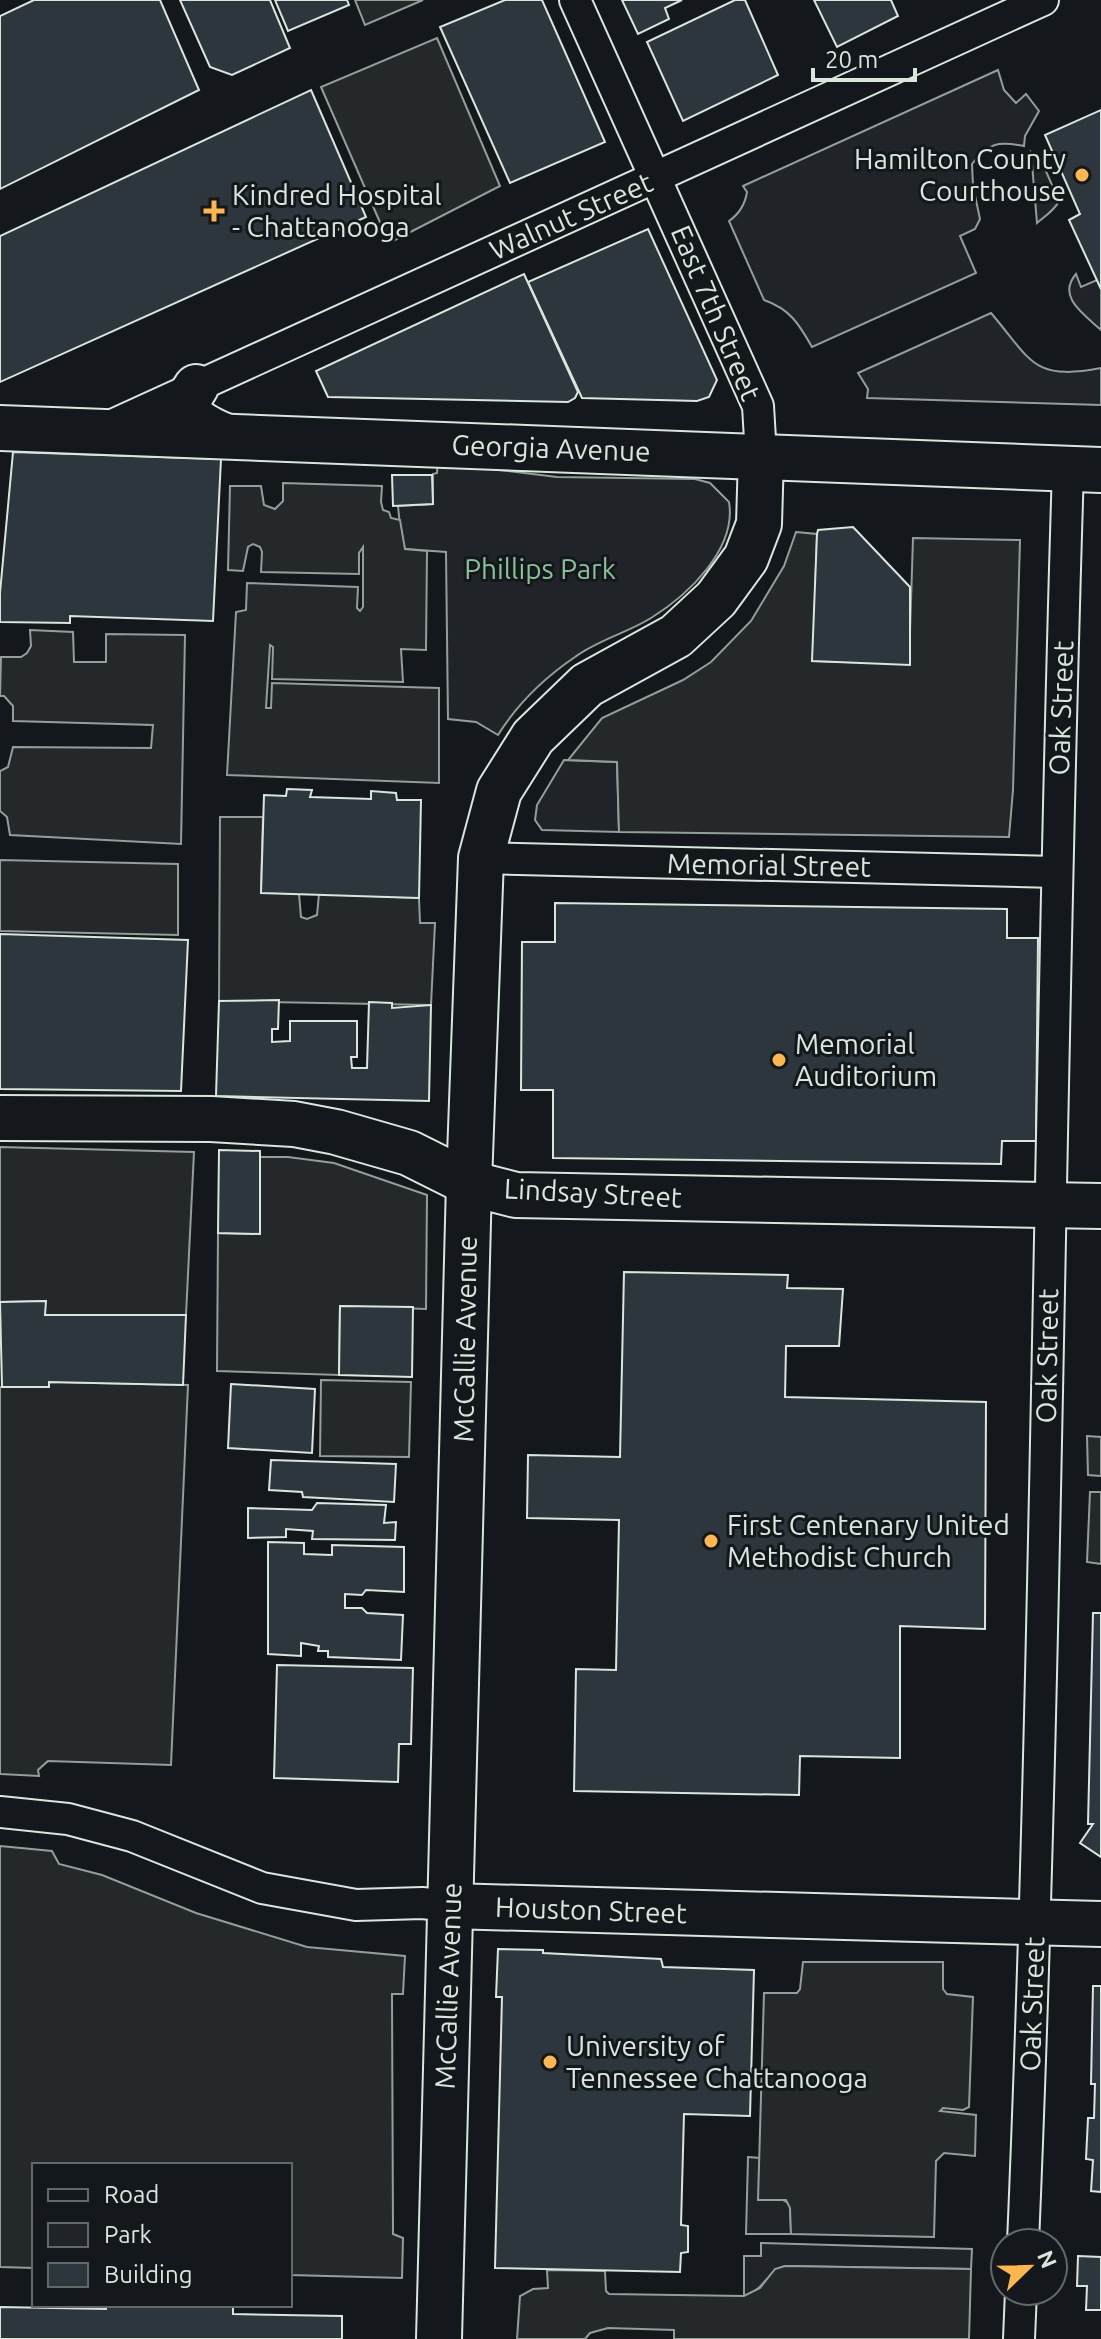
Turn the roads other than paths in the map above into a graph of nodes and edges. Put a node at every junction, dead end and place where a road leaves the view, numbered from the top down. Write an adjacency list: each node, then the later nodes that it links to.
1 (575, 0): 3 (street, East 7th Street)
2 (1043, 0): 3 (street, Walnut Street)
3 (656, 177): 4 (street, Walnut Street); 8 (street, East 7th Street)
4 (196, 387): 6 (street, Walnut Street); 7 (main road)
5 (0, 428): 6 (main road, Georgia Avenue)
6 (99, 431): 7 (main road, Georgia Avenue)
7 (225, 436): 8 (main road, Georgia Avenue)
8 (761, 456): 9 (main road, Georgia Avenue); 10 (main road, McCallie Avenue)
9 (1084, 469): 11 (street, Oak Street)
10 (481, 858): 11 (street, Memorial Street); 13 (main road, McCallie Avenue)
11 (1056, 872): 14 (street, Oak Street)
12 (0, 1118): 13 (main road, Lindsay Street)
13 (469, 1183): 14 (main road, Lindsay Street); 17 (main road, McCallie Avenue)
14 (1050, 1205): 15 (main road, Lindsay Street); 18 (street, Oak Street)
15 (1101, 1206)
16 (0, 1812): 17 (street, Houston Street)
17 (450, 1906): 18 (main road, Houston Street); 22 (main road, McCallie Avenue)
18 (1035, 1923): 19 (main road, Houston Street); 20 (street, Oak Street)
19 (1101, 1924)
20 (1024, 2227)
21 (1020, 2307): 23 (street)
22 (439, 2339)
23 (1019, 2339)

